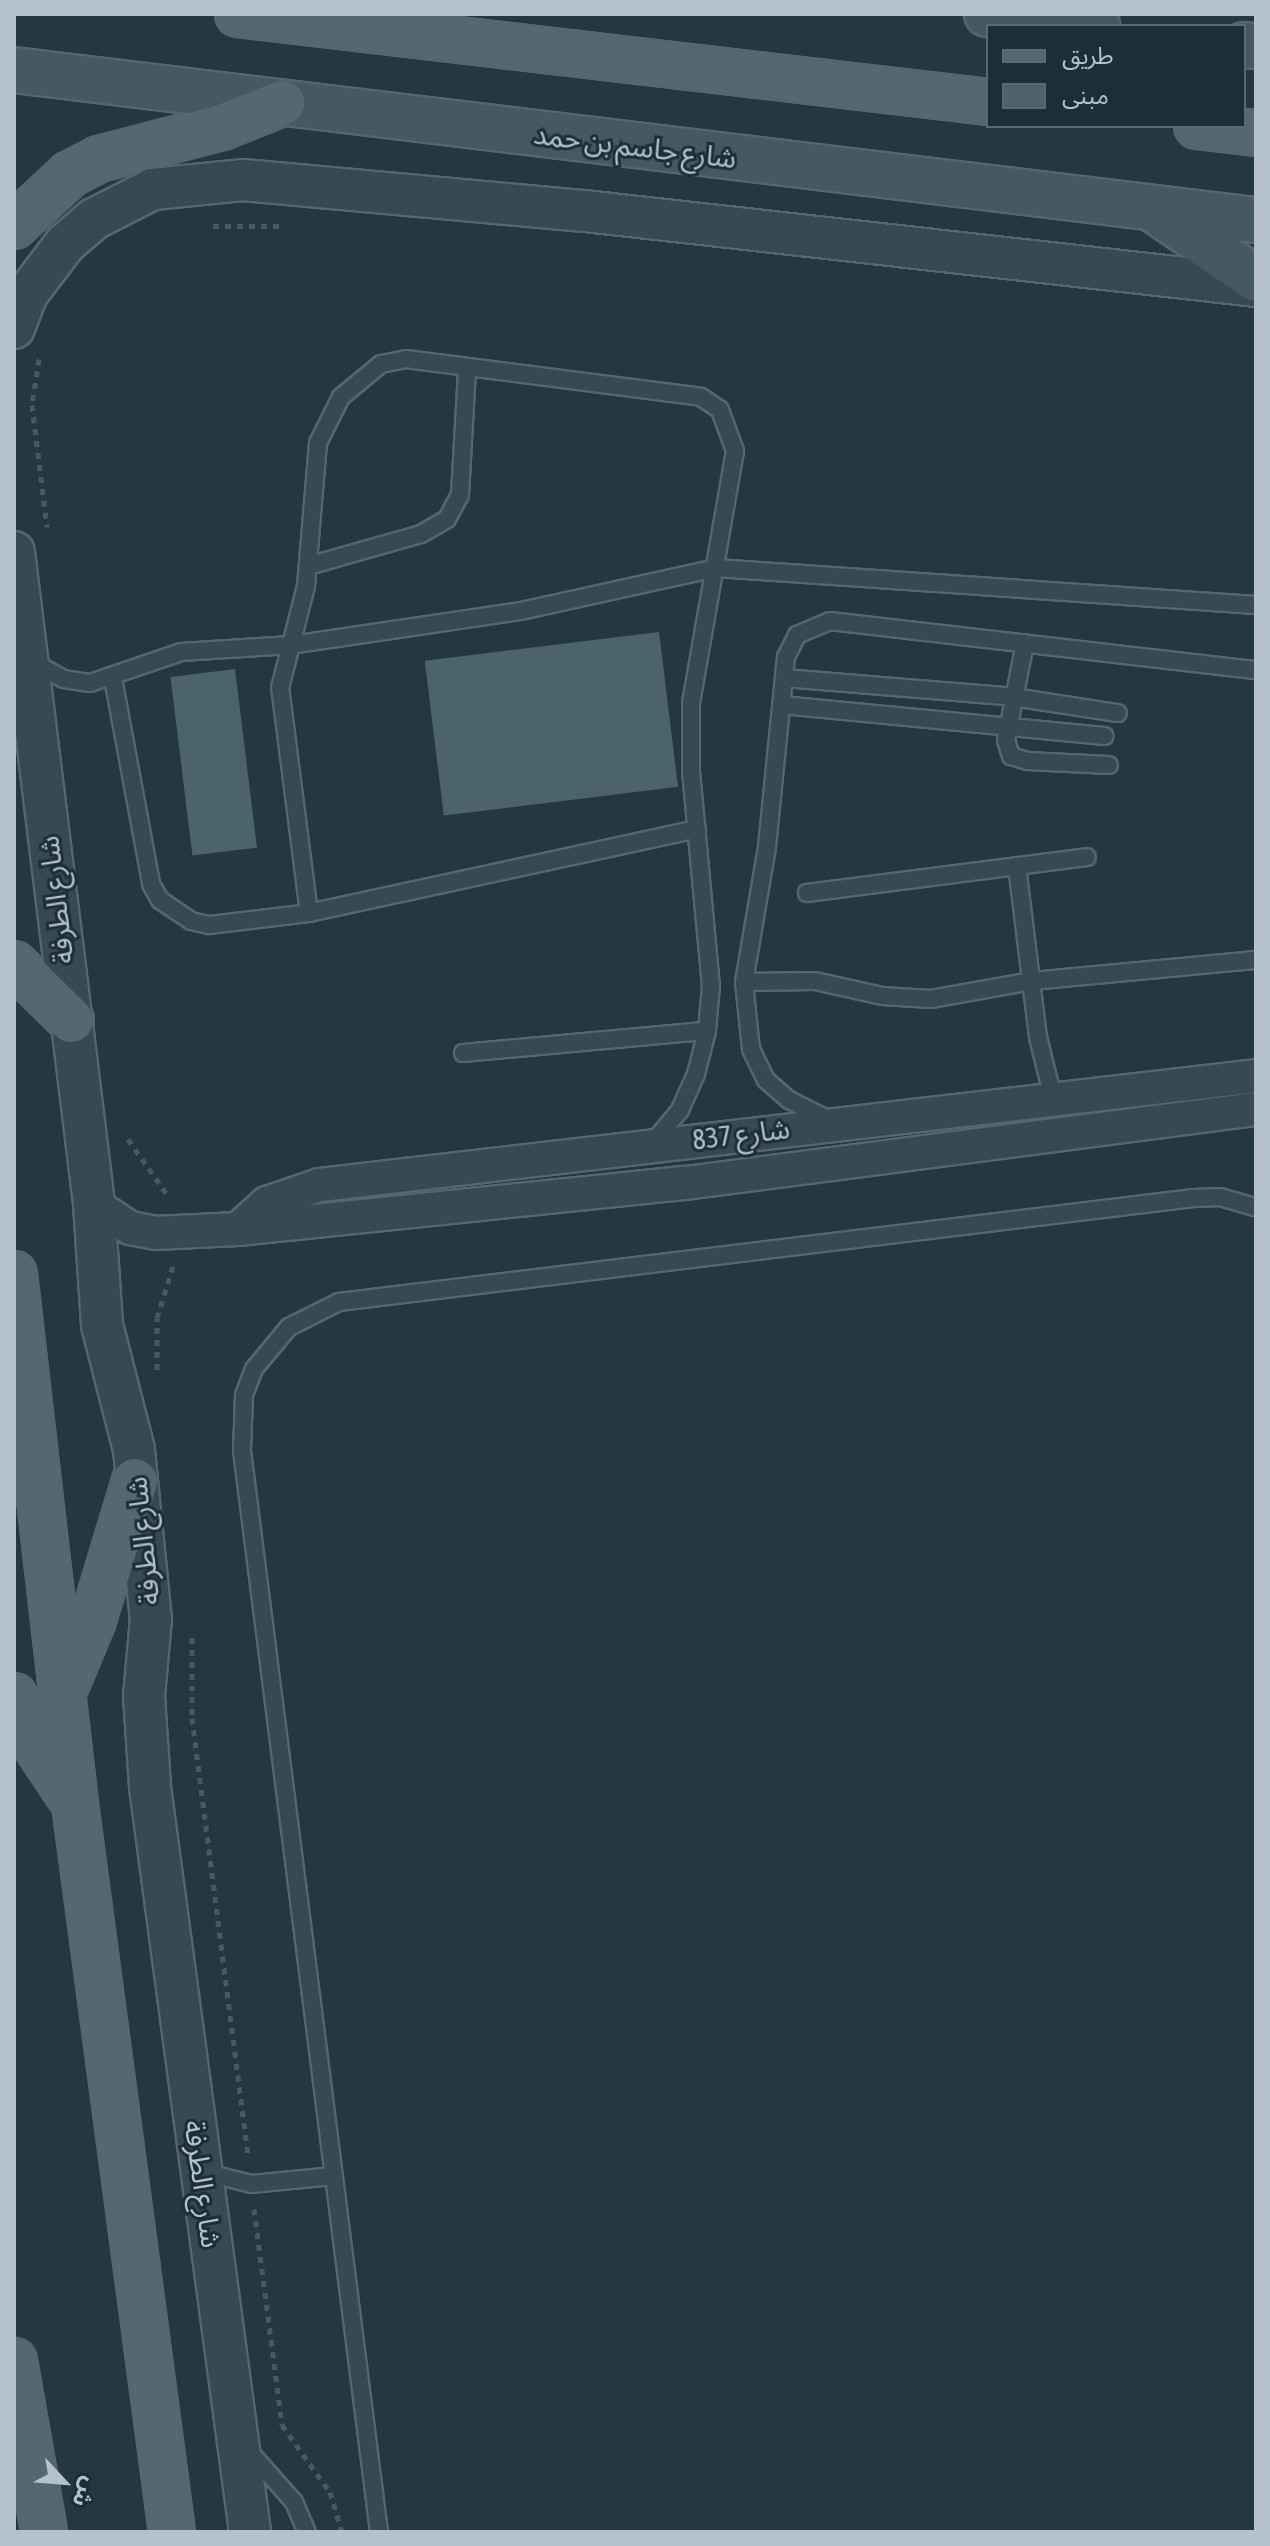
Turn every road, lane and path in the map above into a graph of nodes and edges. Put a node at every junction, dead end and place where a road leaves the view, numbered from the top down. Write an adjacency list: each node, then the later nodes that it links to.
1 (238, 14): 7 (main road)
2 (987, 14): 4 (main road)
3 (1123, 14): 5 (main road)
4 (1080, 24)
5 (1092, 24)
6 (14, 70): 8 (main road, شارع جاسم بن حمد)
7 (986, 102)
8 (282, 103): 11 (main road, شارع جاسم بن حمد); 13 (main road)
9 (1214, 128): 10 (main road)
10 (1256, 133)
11 (1151, 207): 12 (main road, شارع جاسم بن حمد); 16 (main road)
12 (1256, 220)
13 (14, 226)
14 (206, 226): 15 (path)
15 (295, 227)
16 (1256, 279)
17 (1256, 286): 18 (street)
18 (29, 336): 20 (path)
19 (467, 369): 21 (lane); 21 (lane); 22 (lane)
20 (31, 547): 26 (street, شارع الطرفة)
21 (308, 566): 25 (lane)
22 (716, 568): 23 (lane); 25 (lane); 36 (lane)
23 (1256, 605)
24 (1025, 643): 27 (lane); 29 (lane); 30 (lane)
25 (291, 645): 28 (lane); 40 (lane)
26 (27, 657): 28 (lane); 45 (street, شارع الطرفة)
27 (1256, 670)
28 (113, 678): 40 (lane)
29 (784, 678): 30 (lane); 31 (lane)
30 (1013, 697): 32 (lane); 33 (lane)
31 (782, 705): 33 (lane); 44 (lane)
32 (1118, 713)
33 (1008, 726): 34 (lane); 35 (lane)
34 (1105, 736)
35 (1109, 765)
36 (697, 829): 40 (lane); 46 (lane)
37 (1087, 857): 38 (lane)
38 (1017, 866): 39 (lane); 43 (lane)
39 (807, 893)
40 (309, 913)
41 (1256, 960): 43 (lane)
42 (14, 964): 45 (main road)
43 (1032, 981): 44 (lane); 49 (lane)
44 (744, 982): 51 (lane)
45 (71, 1020): 54 (street, شارع الطرفة)
46 (707, 1031): 47 (lane); 53 (lane)
47 (463, 1053)
48 (1256, 1076): 49 (street, شارع 837)
49 (1053, 1098): 51 (street, شارع 837)
50 (1256, 1109): 57 (street, شارع 837)
51 (834, 1123): 53 (street, شارع 837)
52 (122, 1124): 55 (path)
53 (652, 1144): 57 (street, شارع 837)
54 (94, 1204): 57 (street, شارع 837); 61 (street, شارع الطرفة)
55 (172, 1204)
56 (1256, 1207): 67 (lane)
57 (238, 1229)
58 (178, 1257): 60 (path)
59 (14, 1274): 63 (main road)
60 (159, 1385)
61 (135, 1481): 63 (main road); 66 (street, شارع الطرفة)
62 (190, 1630): 68 (path)
63 (63, 1695): 65 (main road)
64 (14, 1696): 65 (main road)
65 (75, 1804): 72 (main road)
66 (201, 2171): 68 (lane); 70 (street, شارع الطرفة)
67 (334, 2176): 68 (lane); 76 (lane)
68 (251, 2184): 75 (path)
69 (14, 2361): 71 (main road)
70 (238, 2438): 73 (street, شارع الطرفة); 74 (lane)
71 (44, 2532)
72 (172, 2532)
73 (250, 2532)
74 (307, 2532)
75 (342, 2532)
76 (379, 2532)

